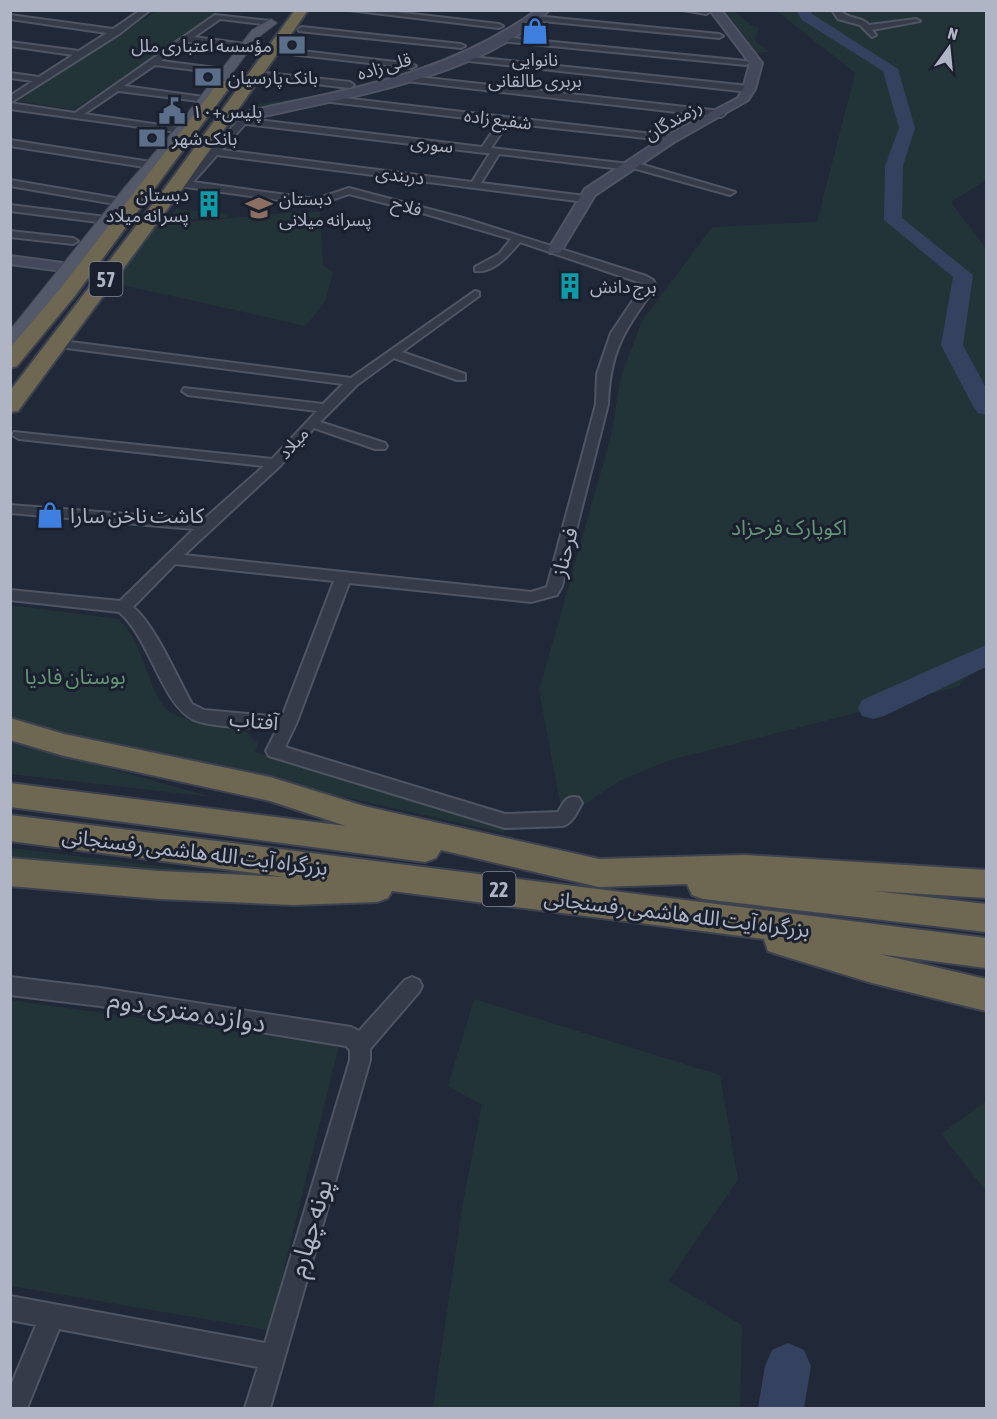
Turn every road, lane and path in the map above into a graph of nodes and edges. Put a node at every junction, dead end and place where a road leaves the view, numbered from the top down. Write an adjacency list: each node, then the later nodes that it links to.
1 (147, 10): 15 (street)
2 (302, 10): 32 (highway, 57)
3 (352, 10): 13 (street)
4 (544, 10): 8 (street, قلی زاده)
5 (686, 10): 7 (street)
6 (835, 10): 12 (street)
7 (711, 11): 35 (street)
8 (534, 14): 16 (street); 17 (street, قلی زاده)
9 (512, 16): 13 (street, قلی زاده)
10 (10, 17): 15 (street)
11 (276, 17): 18 (street); 20 (main road); 72 (highway, 57)
12 (916, 21)
13 (498, 26): 21 (street, قلی زاده)
14 (302, 29): 21 (street)
15 (116, 32): 23 (street)
16 (719, 36)
17 (507, 37): 21 (street, قلی زاده); 25 (street)
18 (187, 39): 20 (street); 24 (street)
19 (10, 44): 23 (street)
20 (245, 46): 27 (main road)
21 (468, 46): 26 (street, قلی زاده); 30 (street, قلی زاده); 35 (street)
22 (285, 51): 26 (street)
23 (82, 54): 31 (street)
24 (153, 62): 27 (street); 34 (street)
25 (746, 63)
26 (412, 66): 33 (street, قلی زاده)
27 (224, 72): 38 (main road)
28 (10, 75): 31 (street)
29 (266, 76): 33 (street)
30 (409, 79): 36 (street, قلی زاده); 41 (street)
31 (42, 80): 37 (street)
32 (249, 83): 39 (street); 44 (highway, 57)
33 (350, 85): 39 (street, قلی زاده)
34 (117, 88): 38 (street); 42 (street)
35 (749, 89): 41 (street, رزمندگان)
36 (326, 99): 39 (street, قلی زاده); 43 (street, شفیع زاده)
37 (10, 100)
38 (204, 100): 45 (main road)
39 (266, 102): 44 (street, قلی زاده)
40 (10, 106): 42 (street)
41 (721, 114): 46 (street, رزمندگان)
42 (76, 116): 45 (street)
43 (505, 120): 46 (street, شفیع زاده); 48 (street)
44 (232, 121): 48 (street, سوری); 49 (street); 70 (highway, 57)
45 (181, 131): 50 (main road)
46 (670, 139): 51 (street, رزمندگان)
47 (10, 143): 50 (street)
48 (491, 151): 51 (street, سوری); 54 (street)
49 (215, 153): 52 (street, دربندی); 55 (street)
50 (151, 165): 58 (main road)
51 (631, 166): 56 (street, سوری); 57 (street, رزمندگان)
52 (363, 171): 54 (street, دربندی); 55 (street)
53 (10, 183): 58 (street)
54 (475, 185): 57 (street, دربندی)
55 (346, 191): 62 (street, فلاح)
56 (730, 192)
57 (585, 198): 64 (street, رزمندگان)
58 (121, 202): 60 (main road)
59 (10, 208): 60 (street)
60 (106, 220): 67 (main road)
61 (10, 234): 63 (street)
62 (517, 238): 64 (street, فلاح); 66 (street)
63 (73, 241)
64 (555, 250): 85 (street, فرحناز)
65 (13, 265): 67 (street)
66 (479, 269)
67 (67, 273): 69 (main road)
68 (475, 294): 71 (street, میلاد)
69 (10, 343)
70 (58, 343): 74 (street); 76 (highway, 57)
71 (392, 353): 73 (street); 74 (street, میلاد)
72 (10, 362)
73 (461, 377)
74 (353, 382): 77 (street, میلاد)
75 (188, 391): 77 (street)
76 (10, 406)
77 (326, 408): 78 (street, میلاد)
78 (311, 423): 80 (street); 81 (street, میلاد)
79 (19, 435): 81 (street)
80 (380, 446)
81 (275, 463): 83 (street, میلاد)
82 (10, 508): 83 (street)
83 (206, 525): 84 (street, میلاد)
84 (173, 559): 85 (street, فرحناز); 87 (street, میلاد)
85 (343, 578): 88 (street, آفتاب)
86 (10, 595): 87 (street)
87 (123, 608): 88 (street, آفتاب)
88 (288, 724): 91 (street)
89 (10, 729): 94 (highway)
90 (10, 795): 94 (highway, بزرگراه آیت الله هاشمی رفسنجانی / 22)
91 (573, 803)
92 (10, 828): 95 (highway, بزرگراه آیت الله هاشمی رفسنجانی / 22)
93 (10, 872): 95 (highway)
94 (598, 873): 96 (highway); 98 (highway, بزرگراه آیت الله هاشمی رفسنجانی / 22)
95 (461, 884): 97 (highway, بزرگراه آیت الله هاشمی رفسنجانی / 22)
96 (987, 884)
97 (701, 916): 99 (highway, بزرگراه آیت الله هاشمی رفسنجانی / 22); 102 (highway)
98 (987, 918)
99 (987, 953)
100 (10, 986): 103 (street, دوازده متری دوم)
101 (412, 986): 103 (street)
102 (987, 995)
103 (360, 1046): 106 (street, پونه چهارم)
104 (10, 1308): 105 (street)
105 (52, 1316): 106 (street); 107 (street)
106 (272, 1357): 108 (street, پونه چهارم)
107 (15, 1408)
108 (258, 1408)

